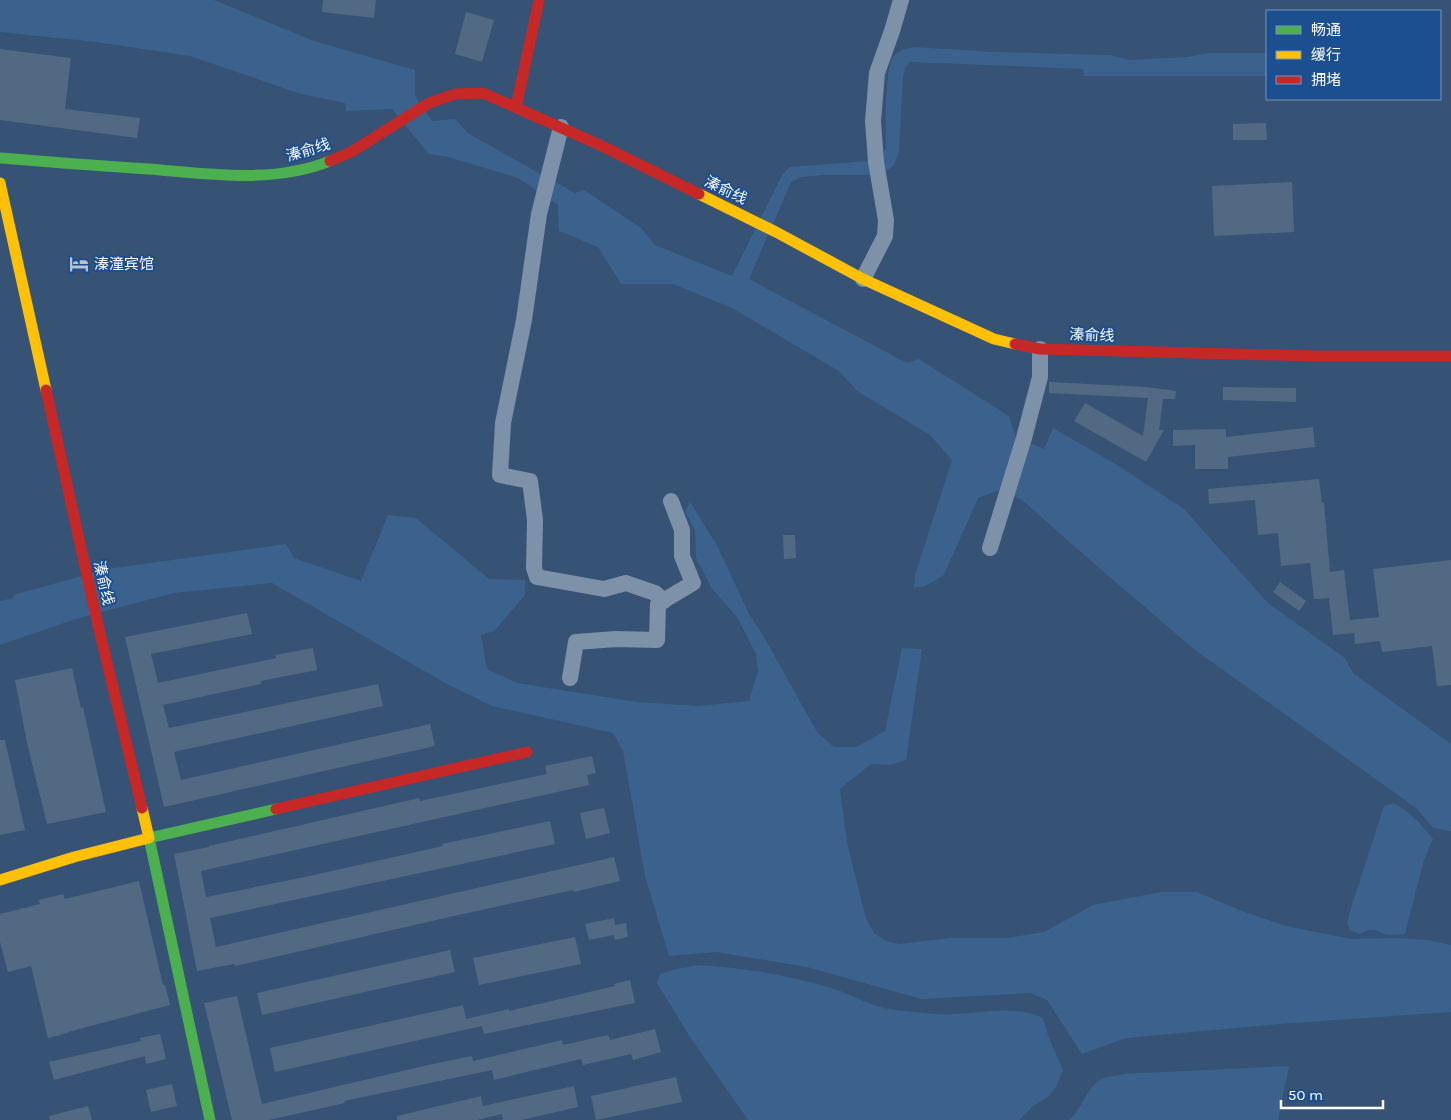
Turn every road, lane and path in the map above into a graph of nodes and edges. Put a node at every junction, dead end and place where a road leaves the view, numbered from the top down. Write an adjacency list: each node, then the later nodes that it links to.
1 (539, 0): 3 (main road)
2 (901, 0): 7 (street)
3 (516, 107): 4 (main road, 溱俞线); 5 (main road, 溱俞线)
4 (561, 127): 7 (main road, 溱俞线); 12 (street)
5 (0, 158)
6 (0, 183): 15 (main road, 溱俞线)
7 (863, 279): 8 (main road, 溱俞线)
8 (1040, 349): 9 (main road, 溱俞线); 11 (street)
9 (1451, 356)
10 (671, 501): 12 (street)
11 (990, 548)
12 (664, 600): 13 (street)
13 (570, 678)
14 (527, 752): 15 (main road)
15 (149, 838): 16 (main road); 17 (main road, 溱俞线)
16 (0, 880)
17 (210, 1120)

